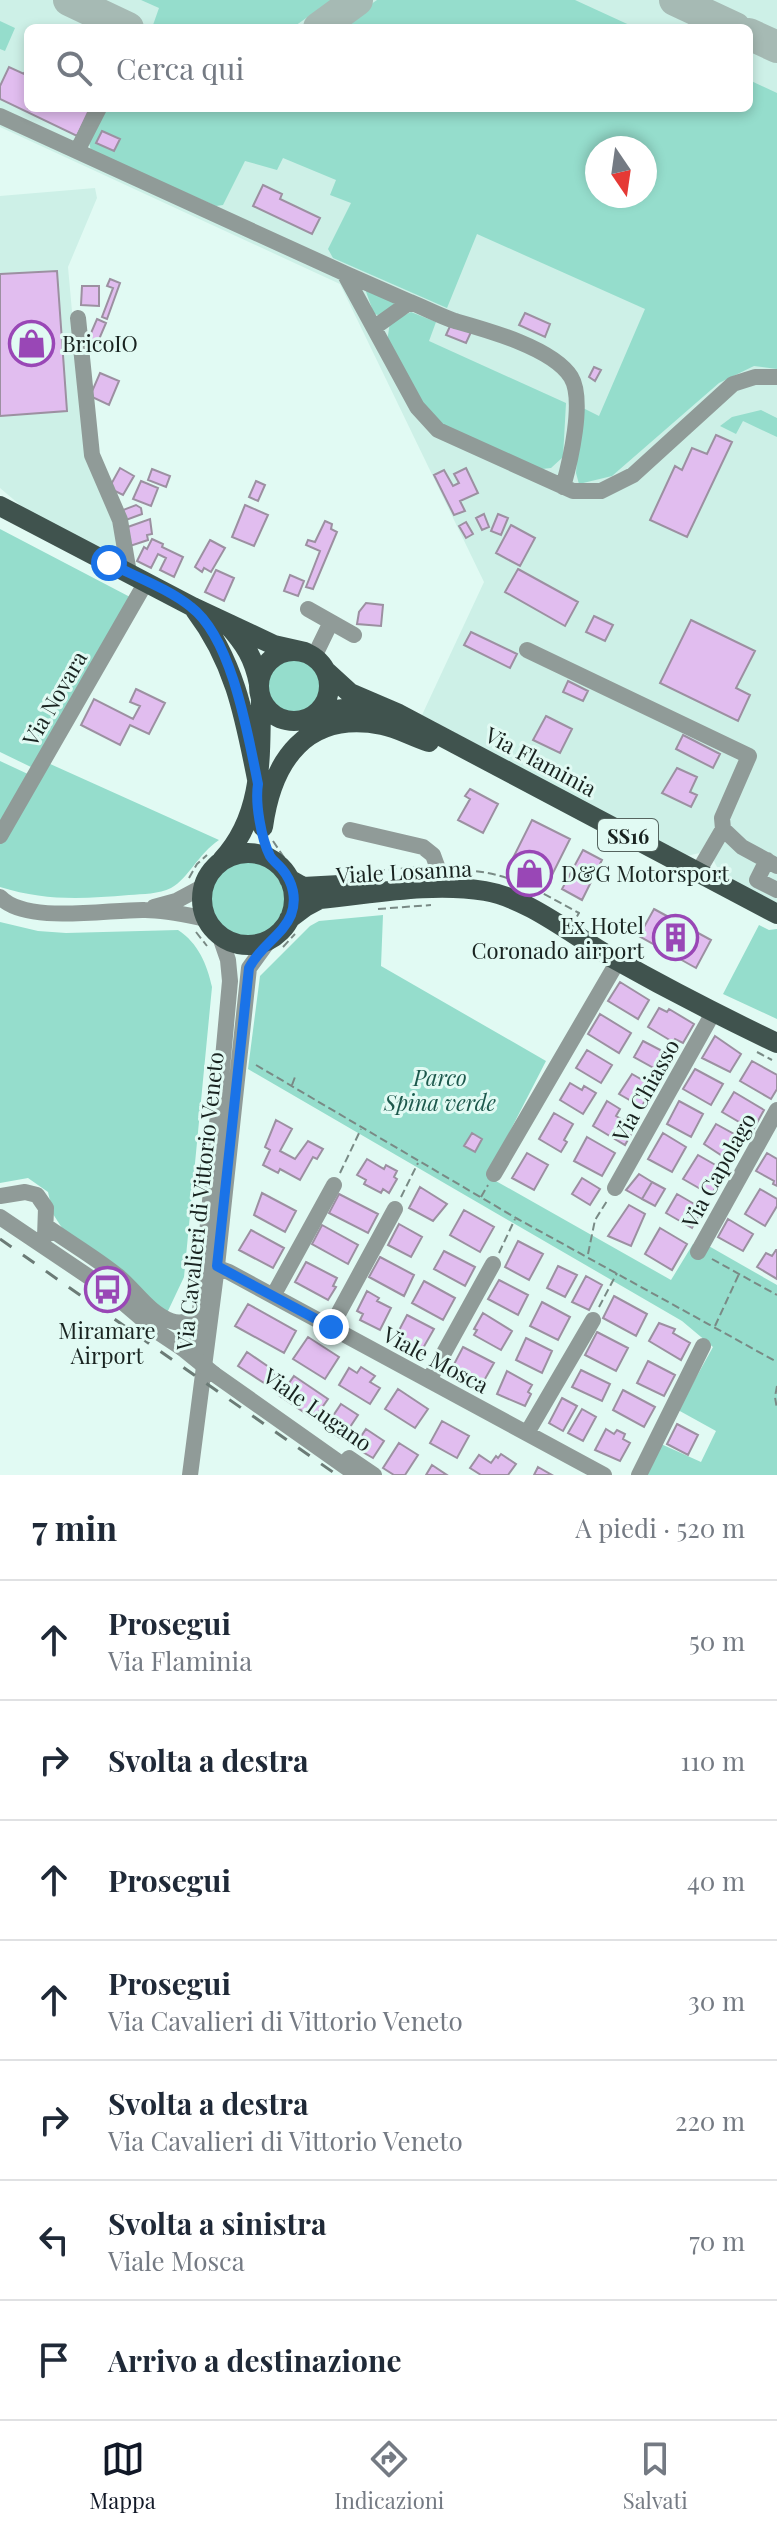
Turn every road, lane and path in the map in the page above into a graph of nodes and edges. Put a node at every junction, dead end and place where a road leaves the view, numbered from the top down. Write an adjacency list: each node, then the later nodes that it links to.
1 (97, 112): 3 (street)
2 (0, 116): 3 (street)
3 (77, 151): 4 (street)
4 (344, 273): 5 (street); 7 (street)
5 (410, 302): 7 (street); 9 (street)
6 (78, 318): 11 (street)
7 (375, 327): 9 (street)
8 (777, 377): 9 (street)
9 (563, 487)
10 (0, 506): 11 (main road, Via Flaminia / SS16)
11 (138, 578): 12 (main road, Via Flaminia / SS16); 27 (street, Via Novara)
12 (193, 607): 15 (main road, Via Flaminia / SS16); 23 (main road)
13 (308, 609): 14 (street)
14 (331, 622): 16 (street); 18 (street)
15 (225, 623): 18 (main road, Via Flaminia / SS16); 19 (main road, Via Flaminia)
16 (354, 635)
17 (527, 650): 24 (street)
18 (316, 660): 19 (main road); 20 (main road, Via Flaminia / SS16); 21 (main road)
19 (260, 694): 21 (main road); 23 (main road)
20 (399, 714): 21 (main road); 22 (main road, Via Flaminia / SS16)
21 (309, 716): 23 (main road)
22 (479, 756): 26 (main road); 31 (main road, Via Flaminia / SS16)
23 (258, 784): 26 (main road); 28 (main road)
24 (723, 829): 30 (street); 31 (street)
25 (350, 830): 33 (street)
26 (267, 831): 29 (main road); 32 (path)
27 (0, 836)
28 (214, 858): 29 (main road); 35 (main road); 35 (path)
29 (271, 859): 32 (main road)
30 (772, 863): 36 (street)
31 (698, 872): 41 (main road, Via Flaminia / SS16)
32 (292, 873): 33 (main road, Viale Losanna); 42 (main road)
33 (437, 873): 34 (path); 47 (main road, Viale Losanna)
34 (342, 874)
35 (195, 884): 39 (street); 43 (main road, Via Cavalieri di Vittorio Veneto)
36 (777, 890)
37 (2, 902): 39 (street)
38 (443, 904): 40 (path)
39 (146, 910): 43 (street)
40 (368, 910)
41 (777, 914)
42 (293, 925): 44 (path); 44 (main road, Via Cavalieri di Vittorio Veneto); 45 (main road, Viale Losanna)
43 (208, 934): 44 (main road); 66 (street, Via Cavalieri di Vittorio Veneto)
44 (273, 947): 66 (street, Via Cavalieri di Vittorio Veneto)
45 (618, 961): 46 (main road, Viale Losanna); 55 (street)
46 (713, 1013): 48 (main road, Viale Losanna); 57 (street, Via Chiasso)
47 (777, 1031)
48 (777, 1043)
49 (256, 1065): 51 (path)
50 (295, 1077): 51 (path)
51 (292, 1086): 53 (path)
52 (777, 1110): 64 (street, Via Capolago)
53 (362, 1128): 54 (path); 56 (path)
54 (418, 1162): 59 (path); 61 (path)
55 (494, 1174)
56 (334, 1185): 71 (street)
57 (615, 1188): 65 (path)
58 (0, 1196): 62 (street)
59 (395, 1209): 75 (street)
60 (0, 1217): 63 (street)
61 (516, 1218): 65 (path); 67 (path)
62 (46, 1226): 63 (street); 72 (street)
63 (44, 1246): 85 (street, bridge)
64 (698, 1252): 69 (path)
65 (588, 1255): 68 (path)
66 (210, 1264): 71 (street, Viale Mosca); 72 (street, Via Cavalieri di Vittorio Veneto)
67 (493, 1264): 79 (street)
68 (618, 1272): 73 (path); 74 (path)
69 (739, 1273): 70 (path); 74 (path)
70 (777, 1295)
71 (273, 1296): 75 (street, Viale Mosca)
72 (204, 1316): 83 (street, Via Cavalieri di Vittorio Veneto); 84 (street, Via Cavalieri di Vittorio Veneto)
73 (593, 1320): 82 (street)
74 (715, 1326): 77 (path)
75 (331, 1327): 79 (street, Viale Mosca)
76 (703, 1346): 88 (street)
77 (777, 1362)
78 (237, 1380): 86 (street, Viale Lugano)
79 (429, 1380): 82 (street, Viale Mosca)
80 (777, 1386): 81 (path)
81 (777, 1409)
82 (527, 1433): 87 (street, Viale Mosca)
83 (180, 1475)
84 (190, 1475)
85 (357, 1475)
86 (374, 1475)
87 (604, 1475)
88 (639, 1475)

